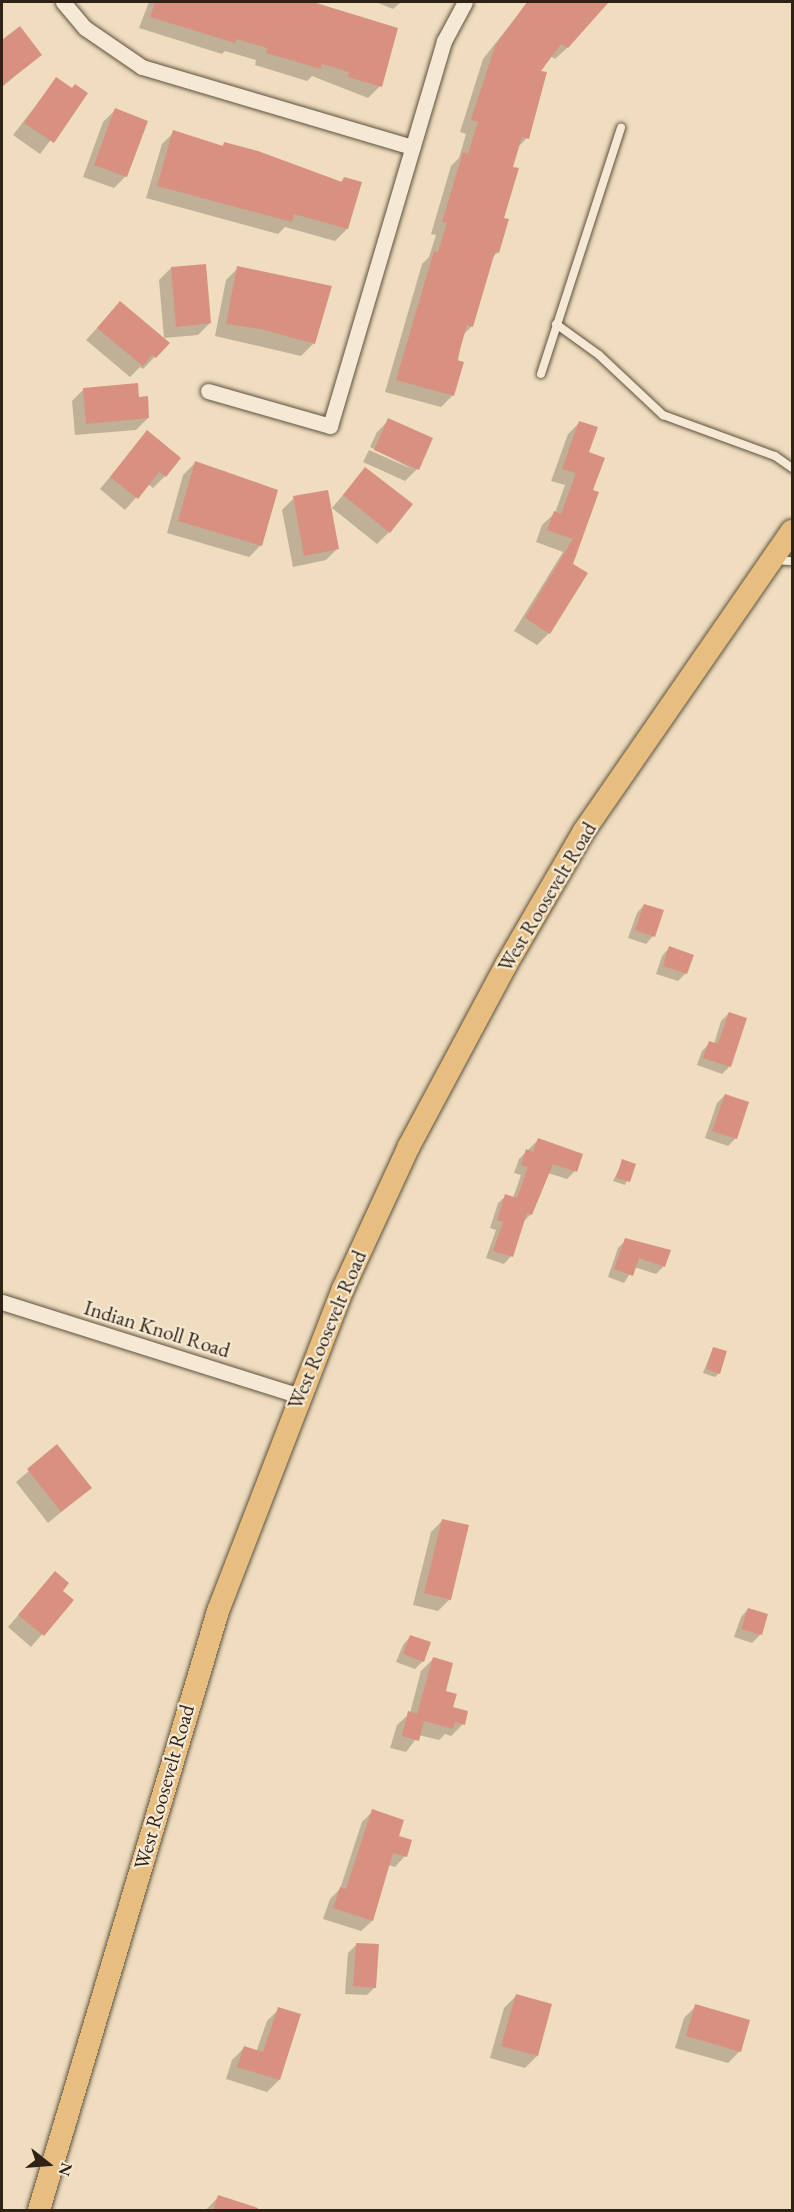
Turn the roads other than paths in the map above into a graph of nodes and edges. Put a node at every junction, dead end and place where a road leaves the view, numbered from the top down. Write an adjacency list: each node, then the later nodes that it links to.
1 (63, 2): 4 (street)
2 (465, 2): 4 (street)
3 (621, 128): 5 (lane)
4 (412, 147): 7 (street)
5 (556, 324): 6 (lane); 8 (lane)
6 (541, 374)
7 (208, 391)
8 (792, 468)
9 (792, 531): 10 (main road, West Roosevelt Road)
10 (782, 560): 12 (main road, West Roosevelt Road)
11 (2, 1302): 12 (street, Indian Knoll Road)
12 (300, 1396): 13 (main road, West Roosevelt Road)
13 (39, 2211)

